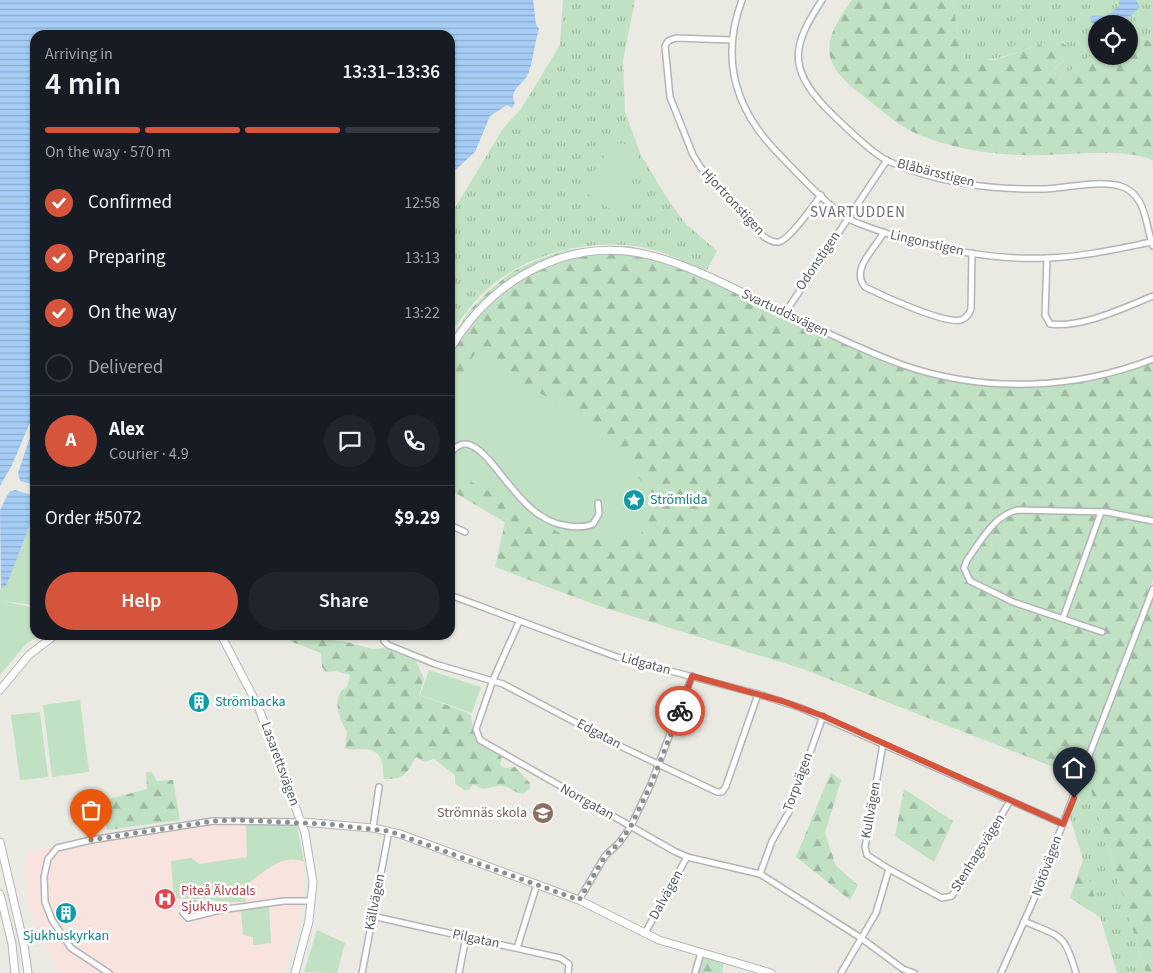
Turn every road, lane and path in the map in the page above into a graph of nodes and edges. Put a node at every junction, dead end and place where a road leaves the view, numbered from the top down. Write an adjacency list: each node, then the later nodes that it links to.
1 (742, 0): 3 (street, Lingonstigen)
2 (822, 0): 4 (street, Blåbärsstigen)
3 (732, 40): 5 (street, Lingonstigen); 5 (street, Hjortronstigen)
4 (887, 160): 6 (street, Odonstigen); 8 (street, Blåbärsstigen)
5 (821, 195): 6 (street, Lingonstigen)
6 (847, 218): 7 (street, Lingonstigen); 12 (street, Odonstigen)
7 (884, 232): 9 (street, Lingonstigen); 9 (street)
8 (1152, 244): 10 (street, Lingonstigen)
9 (972, 253): 10 (street, Lingonstigen)
10 (1047, 258): 11 (street)
11 (1153, 296)
12 (785, 313): 13 (street, Svartuddsvägen); 14 (street, Svartuddsvägen)
13 (455, 341)
14 (1153, 359)
15 (455, 450): 16 (street)
16 (598, 503)
17 (1101, 512): 18 (street); 23 (street); 23 (street)
18 (1153, 521)
19 (455, 527): 20 (street)
20 (465, 532)
21 (1153, 588): 39 (street, Nötövägen)
22 (455, 597): 24 (street, Lidgatan)
23 (1063, 618): 25 (street)
24 (519, 622): 29 (street, Lidgatan); 30 (street, Norrgatan)
25 (1102, 632)
26 (48, 640): 31 (street)
27 (224, 640): 38 (street, Lasarettsvägen)
28 (384, 640): 30 (street, Edgatan)
29 (692, 676): 32 (street, Lidgatan); 35 (street)
30 (493, 680): 35 (street, Edgatan); 40 (street, Norrgatan)
31 (0, 690)
32 (758, 694): 33 (street, Lidgatan); 35 (street, Edgatan)
33 (823, 716): 34 (street, Lidgatan); 46 (street, Torpvägen)
34 (883, 744): 37 (street, Lidgatan); 45 (street, Kullvägen)
35 (658, 765): 40 (street)
36 (379, 787): 41 (street)
37 (1010, 801): 39 (street, Lidgatan); 45 (street, Stenhagsvägen)
38 (302, 822): 41 (street); 50 (street, Lasarettsvägen); 61 (street)
39 (1063, 824): 53 (street, Nötövägen)
40 (631, 826): 44 (street, Norrgatan); 49 (street)
41 (373, 828): 42 (street)
42 (389, 831): 47 (street); 52 (street, Källvägen)
43 (0, 842): 60 (street)
44 (687, 856): 46 (street, Norrgatan); 54 (street, Dalvägen)
45 (889, 869): 56 (street)
46 (760, 874): 56 (street, Norrgatan)
47 (536, 884): 49 (street); 57 (street)
48 (0, 894): 59 (street)
49 (579, 900): 54 (street)
50 (311, 901): 51 (street); 62 (street, Lasarettsvägen)
51 (220, 910): 51 (street)
52 (372, 916): 55 (street, Pilgatan); 63 (street, Källvägen)
53 (1024, 922): 70 (street, Nötövägen); 71 (street)
54 (645, 933): 58 (street)
55 (466, 937): 57 (street, Pilgatan); 64 (street)
56 (860, 938): 68 (street); 69 (street, Norrgatan)
57 (517, 948): 65 (street, Pilgatan)
58 (701, 953): 66 (street); 67 (street)
59 (15, 973)
60 (28, 973)
61 (109, 973)
62 (295, 973)
63 (362, 973)
64 (459, 973)
65 (568, 973)
66 (695, 973)
67 (770, 973)
68 (841, 973)
69 (914, 973)
70 (1001, 973)
71 (1076, 973)

